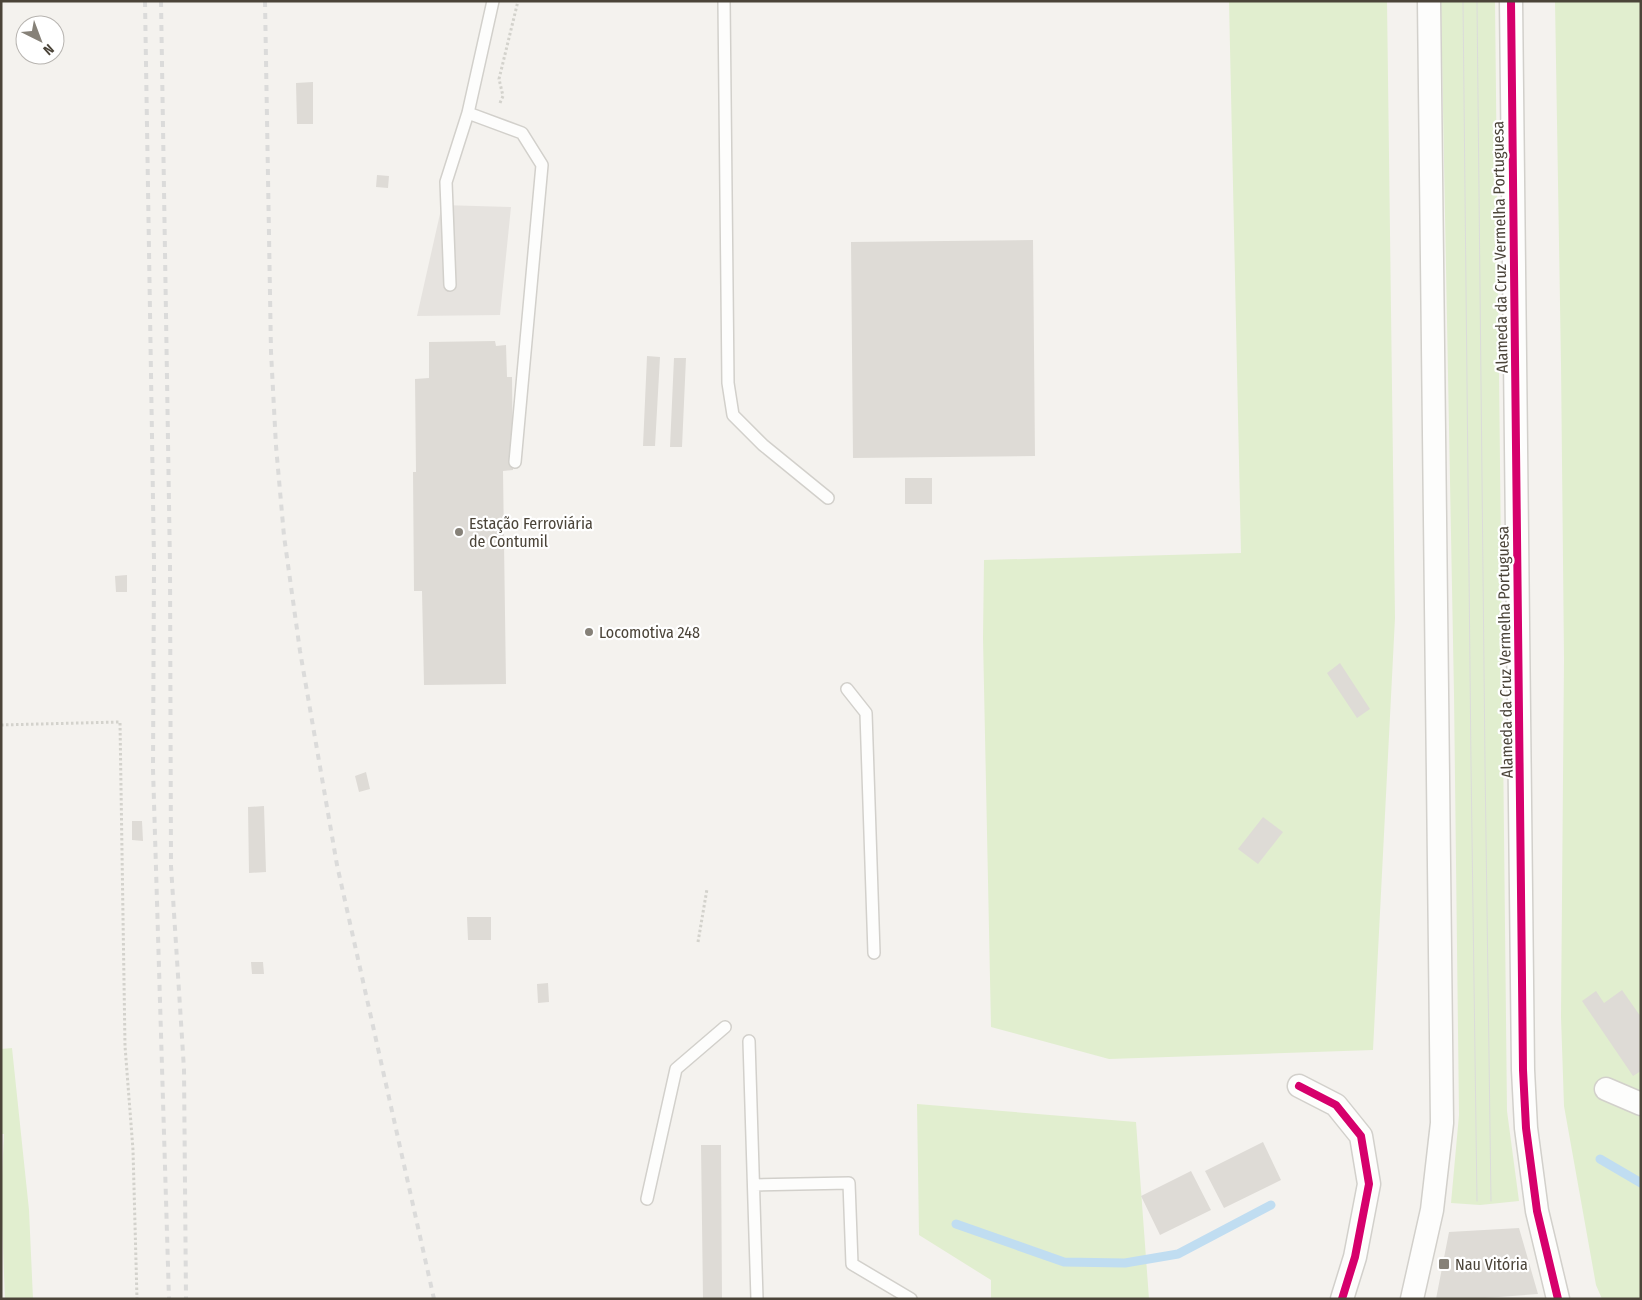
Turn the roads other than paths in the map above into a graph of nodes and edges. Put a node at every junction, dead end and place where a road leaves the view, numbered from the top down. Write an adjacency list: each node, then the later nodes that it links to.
1 (493, 1): 5 (lane)
2 (724, 1): 8 (lane)
3 (1428, 1): 21 (street)
4 (1511, 1): 22 (street, Alameda da Cruz Vermelha Portuguesa)
5 (468, 113): 6 (lane); 7 (lane)
6 (450, 285)
7 (515, 462)
8 (828, 498)
9 (847, 689): 10 (lane)
10 (874, 953)
11 (726, 1027): 17 (lane)
12 (749, 1041): 16 (lane)
13 (1299, 1086): 20 (street)
14 (1606, 1088): 15 (street)
15 (1641, 1104)
16 (755, 1185): 18 (lane); 19 (lane)
17 (647, 1199)
18 (757, 1299)
19 (911, 1299)
20 (1342, 1299)
21 (1412, 1299)
22 (1558, 1299)

